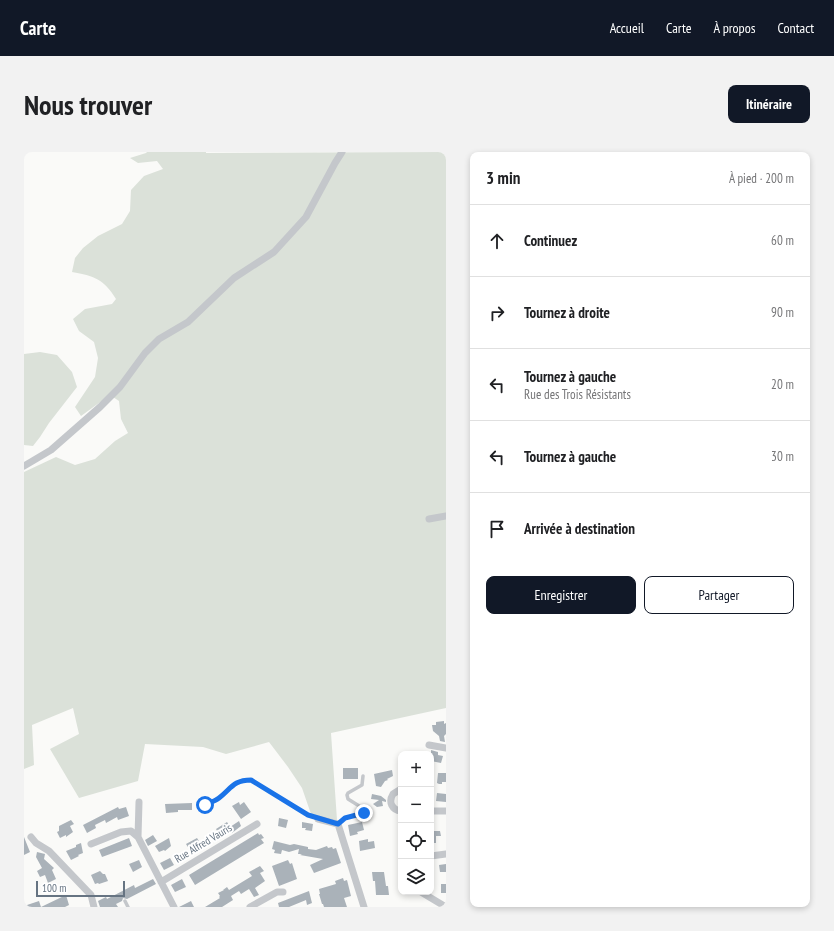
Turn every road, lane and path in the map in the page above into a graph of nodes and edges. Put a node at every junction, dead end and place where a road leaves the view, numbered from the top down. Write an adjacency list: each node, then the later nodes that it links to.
1 (342, 152): 2 (street)
2 (24, 466)
3 (446, 516): 4 (street)
4 (429, 519)
5 (429, 746): 6 (street)
6 (446, 748)
7 (363, 776): 16 (lane)
8 (398, 791): 11 (street)
9 (139, 802): 18 (street)
10 (205, 805): 14 (lane)
11 (398, 810)
12 (434, 811): 13 (street)
13 (446, 811)
14 (318, 819): 16 (street)
15 (257, 824): 22 (street, Rue Alfred Vauris)
16 (338, 824): 30 (street)
17 (30, 837): 26 (street)
18 (138, 838): 19 (street); 22 (street)
19 (91, 844)
20 (446, 854): 21 (street)
21 (434, 857)
22 (160, 882): 28 (street)
23 (283, 892): 29 (street)
24 (426, 895): 31 (street)
25 (125, 901): 27 (lane)
26 (94, 907)
27 (128, 907)
28 (174, 907)
29 (250, 907)
30 (364, 907)
31 (446, 907)

